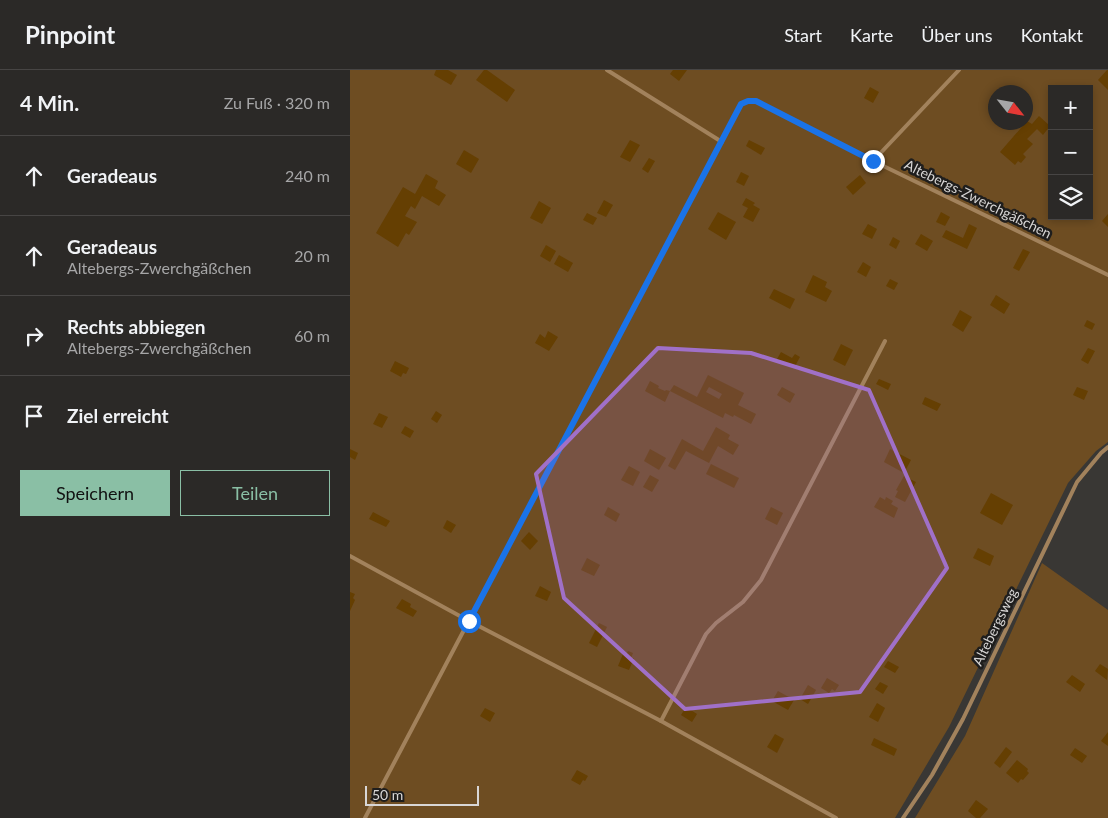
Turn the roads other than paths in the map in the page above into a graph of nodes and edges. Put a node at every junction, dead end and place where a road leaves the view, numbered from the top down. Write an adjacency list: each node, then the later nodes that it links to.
1 (607, 70): 3 (lane)
2 (959, 70): 4 (lane)
3 (722, 142): 4 (lane, Altebergs-Zwerchgäßchen); 9 (lane)
4 (873, 161): 5 (lane, Altebergs-Zwerchgäßchen)
5 (1108, 275)
6 (886, 341): 10 (lane)
7 (1108, 447): 13 (lane, Altebergsweg)
8 (350, 556): 9 (lane)
9 (469, 621): 10 (lane); 11 (lane)
10 (661, 721): 12 (lane)
11 (365, 818)
12 (836, 818)
13 (903, 818)

